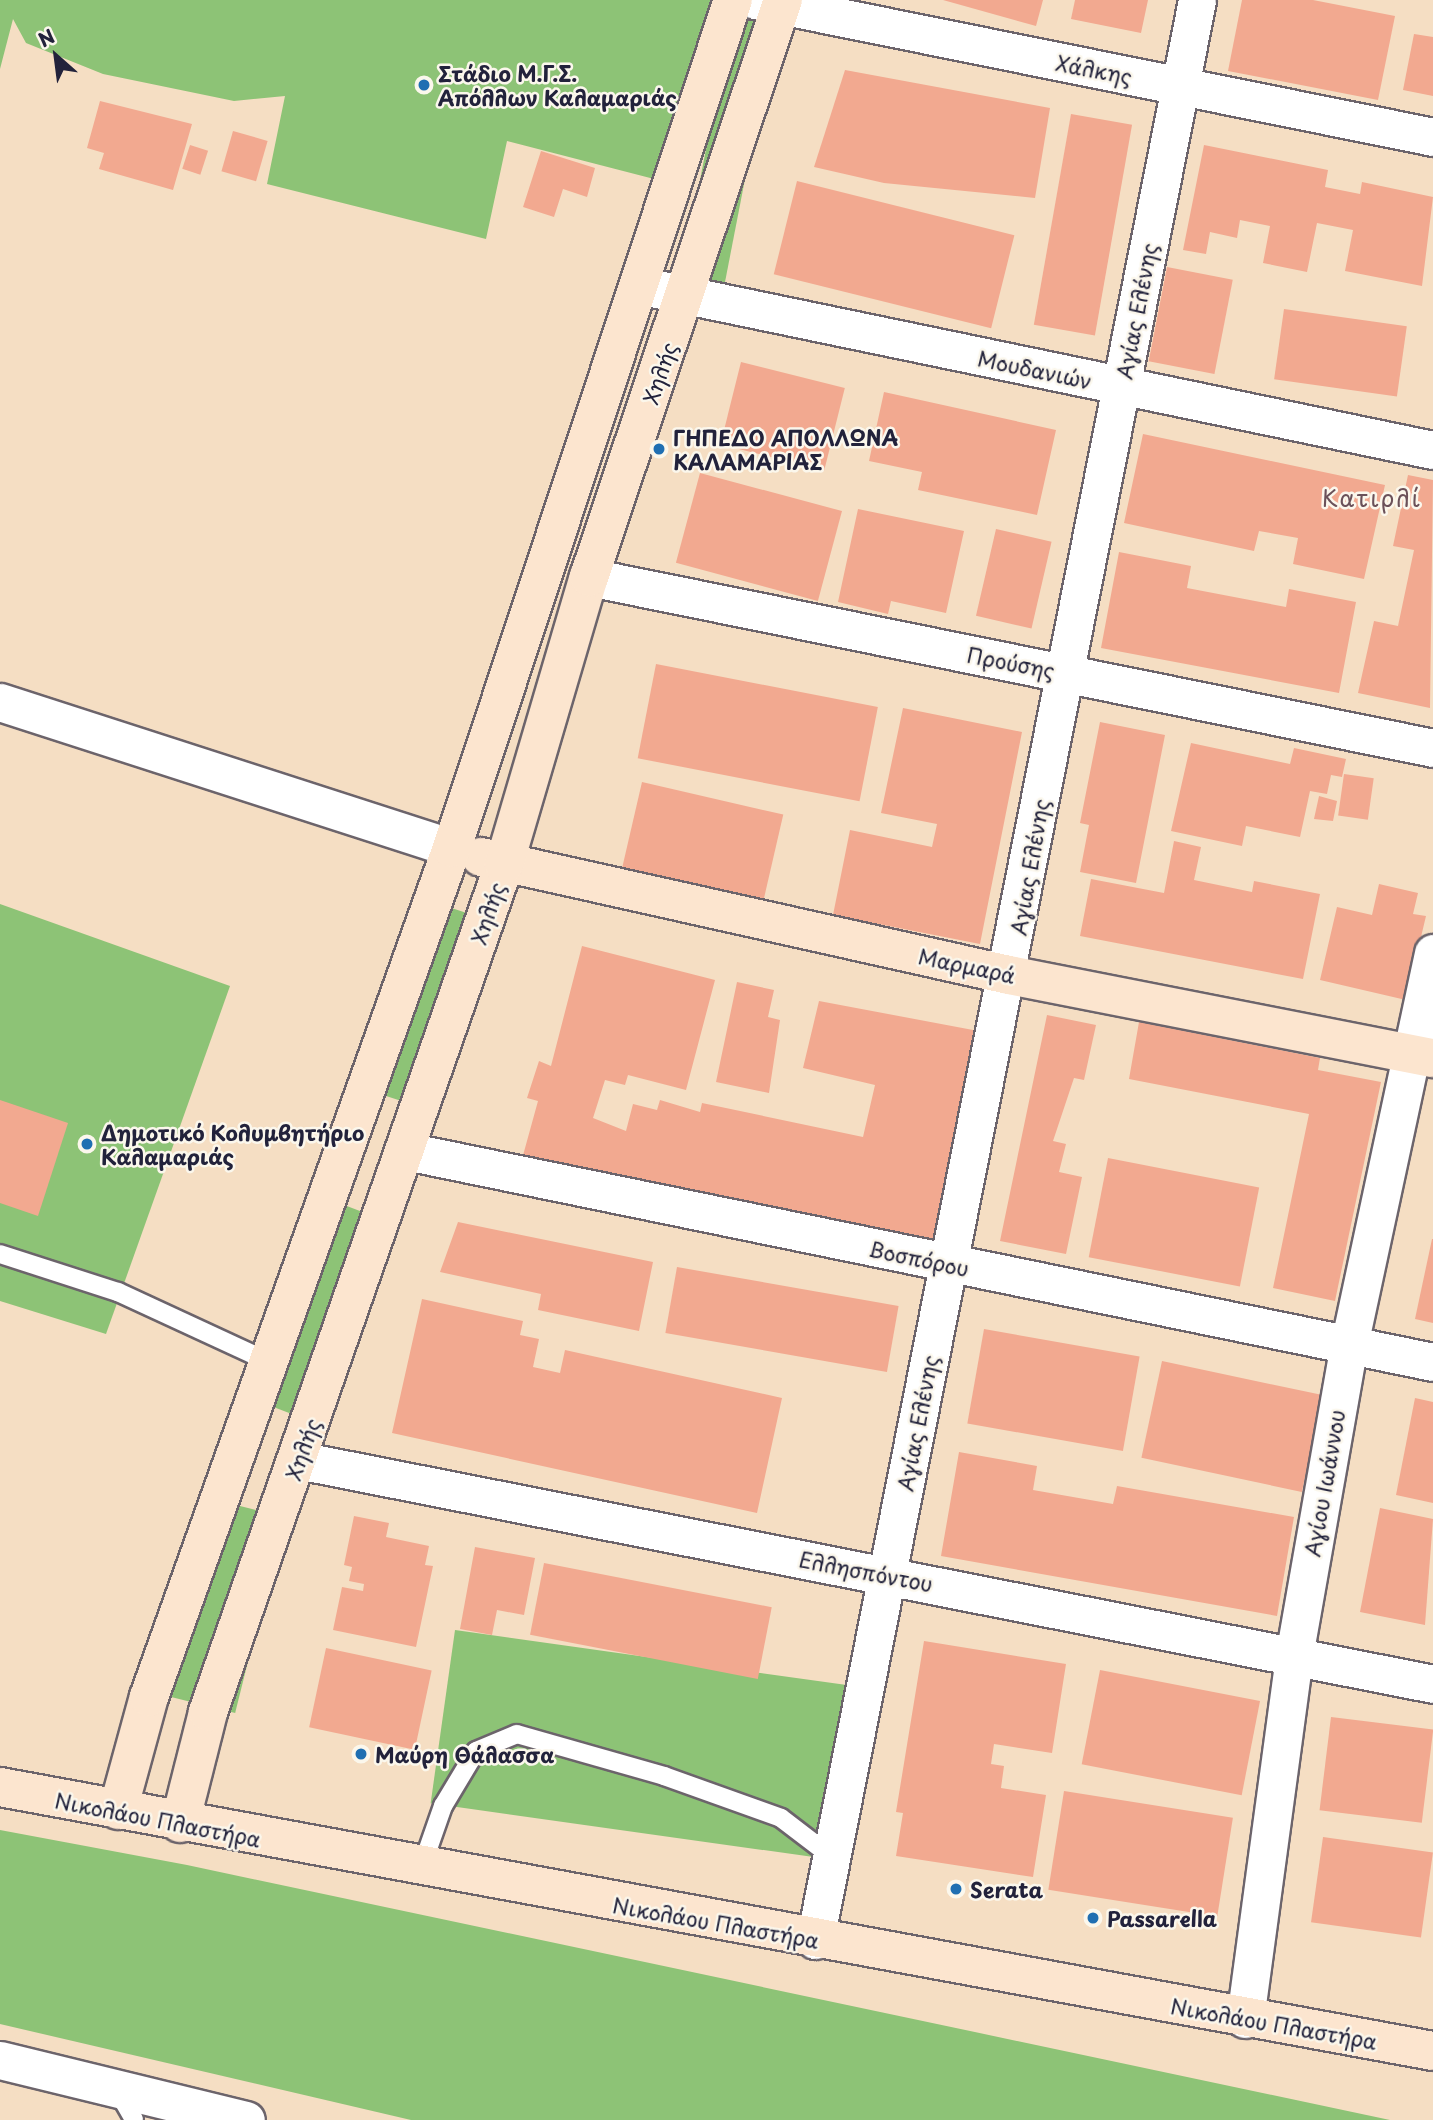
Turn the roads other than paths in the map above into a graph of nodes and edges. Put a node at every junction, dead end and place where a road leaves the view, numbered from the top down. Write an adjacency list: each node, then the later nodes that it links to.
1 (733, 0): 6 (main road)
2 (1197, 0): 4 (street, Αγίας Ελένης)
3 (773, 2): 4 (street, Χάλκης); 7 (main road, Χηλής)
4 (1180, 86): 5 (street, Χάλκης); 8 (street, Αγίας Ελένης)
5 (1433, 137)
6 (638, 285): 7 (street, Μουδανιών); 14 (main road)
7 (685, 295): 8 (street, Μουδανιών); 10 (main road, Χηλής)
8 (1121, 387): 9 (street, Μουδανιών); 11 (street, Αγίας Ελένης)
9 (1433, 450)
10 (589, 576): 11 (street, Προύσης); 15 (main road, Χηλής)
11 (1065, 673): 13 (street, Προύσης); 17 (street, Αγίας Ελένης)
12 (0, 702): 14 (street)
13 (1433, 748)
14 (452, 848): 15 (main road, Μαρμαρά); 23 (main road)
15 (503, 865): 17 (main road, Μαρμαρά); 19 (main road, Χηλής)
16 (1433, 953): 18 (street, Αγίου Ιωάννου)
17 (1009, 975): 18 (main road, Μαρμαρά); 21 (street, Αγίας Ελένης)
18 (1424, 1056): 22 (street, Αγίου Ιωάννου)
19 (406, 1151): 21 (street, Βοσπόρου); 25 (main road, Χηλής)
20 (0, 1254): 23 (lane)
21 (948, 1264): 22 (street, Βοσπόρου); 26 (street, Αγίας Ελένης)
22 (1349, 1345): 24 (street, Βοσπόρου); 27 (street, Αγίου Ιωάννου)
23 (267, 1361): 30 (main road)
24 (1433, 1362)
25 (298, 1461): 26 (street, Ελλησπόντου); 31 (main road, Χηλής)
26 (887, 1575): 27 (street, Ελλησπόντου); 32 (street, Αγίας Ελένης)
27 (1294, 1656): 28 (street, Ελλησπόντου); 35 (street, Αγίου Ιωάννου)
28 (1433, 1684)
29 (0, 1787): 30 (main road, Νικολάου Πλαστήρα)
30 (118, 1810): 31 (main road, Νικολάου Πλαστήρα)
31 (180, 1822): 33 (main road, Νικολάου Πλαστήρα)
32 (832, 1857): 33 (lane); 34 (street, Αγίας Ελένης)
33 (421, 1869): 34 (main road, Νικολάου Πλαστήρα)
34 (816, 1940): 35 (main road, Νικολάου Πλαστήρα)
35 (1245, 2019): 36 (main road, Νικολάου Πλαστήρα)
36 (1433, 2051)
37 (0, 2060): 38 (street)
38 (115, 2087): 39 (lane); 40 (street)
39 (134, 2120)
40 (246, 2120)

